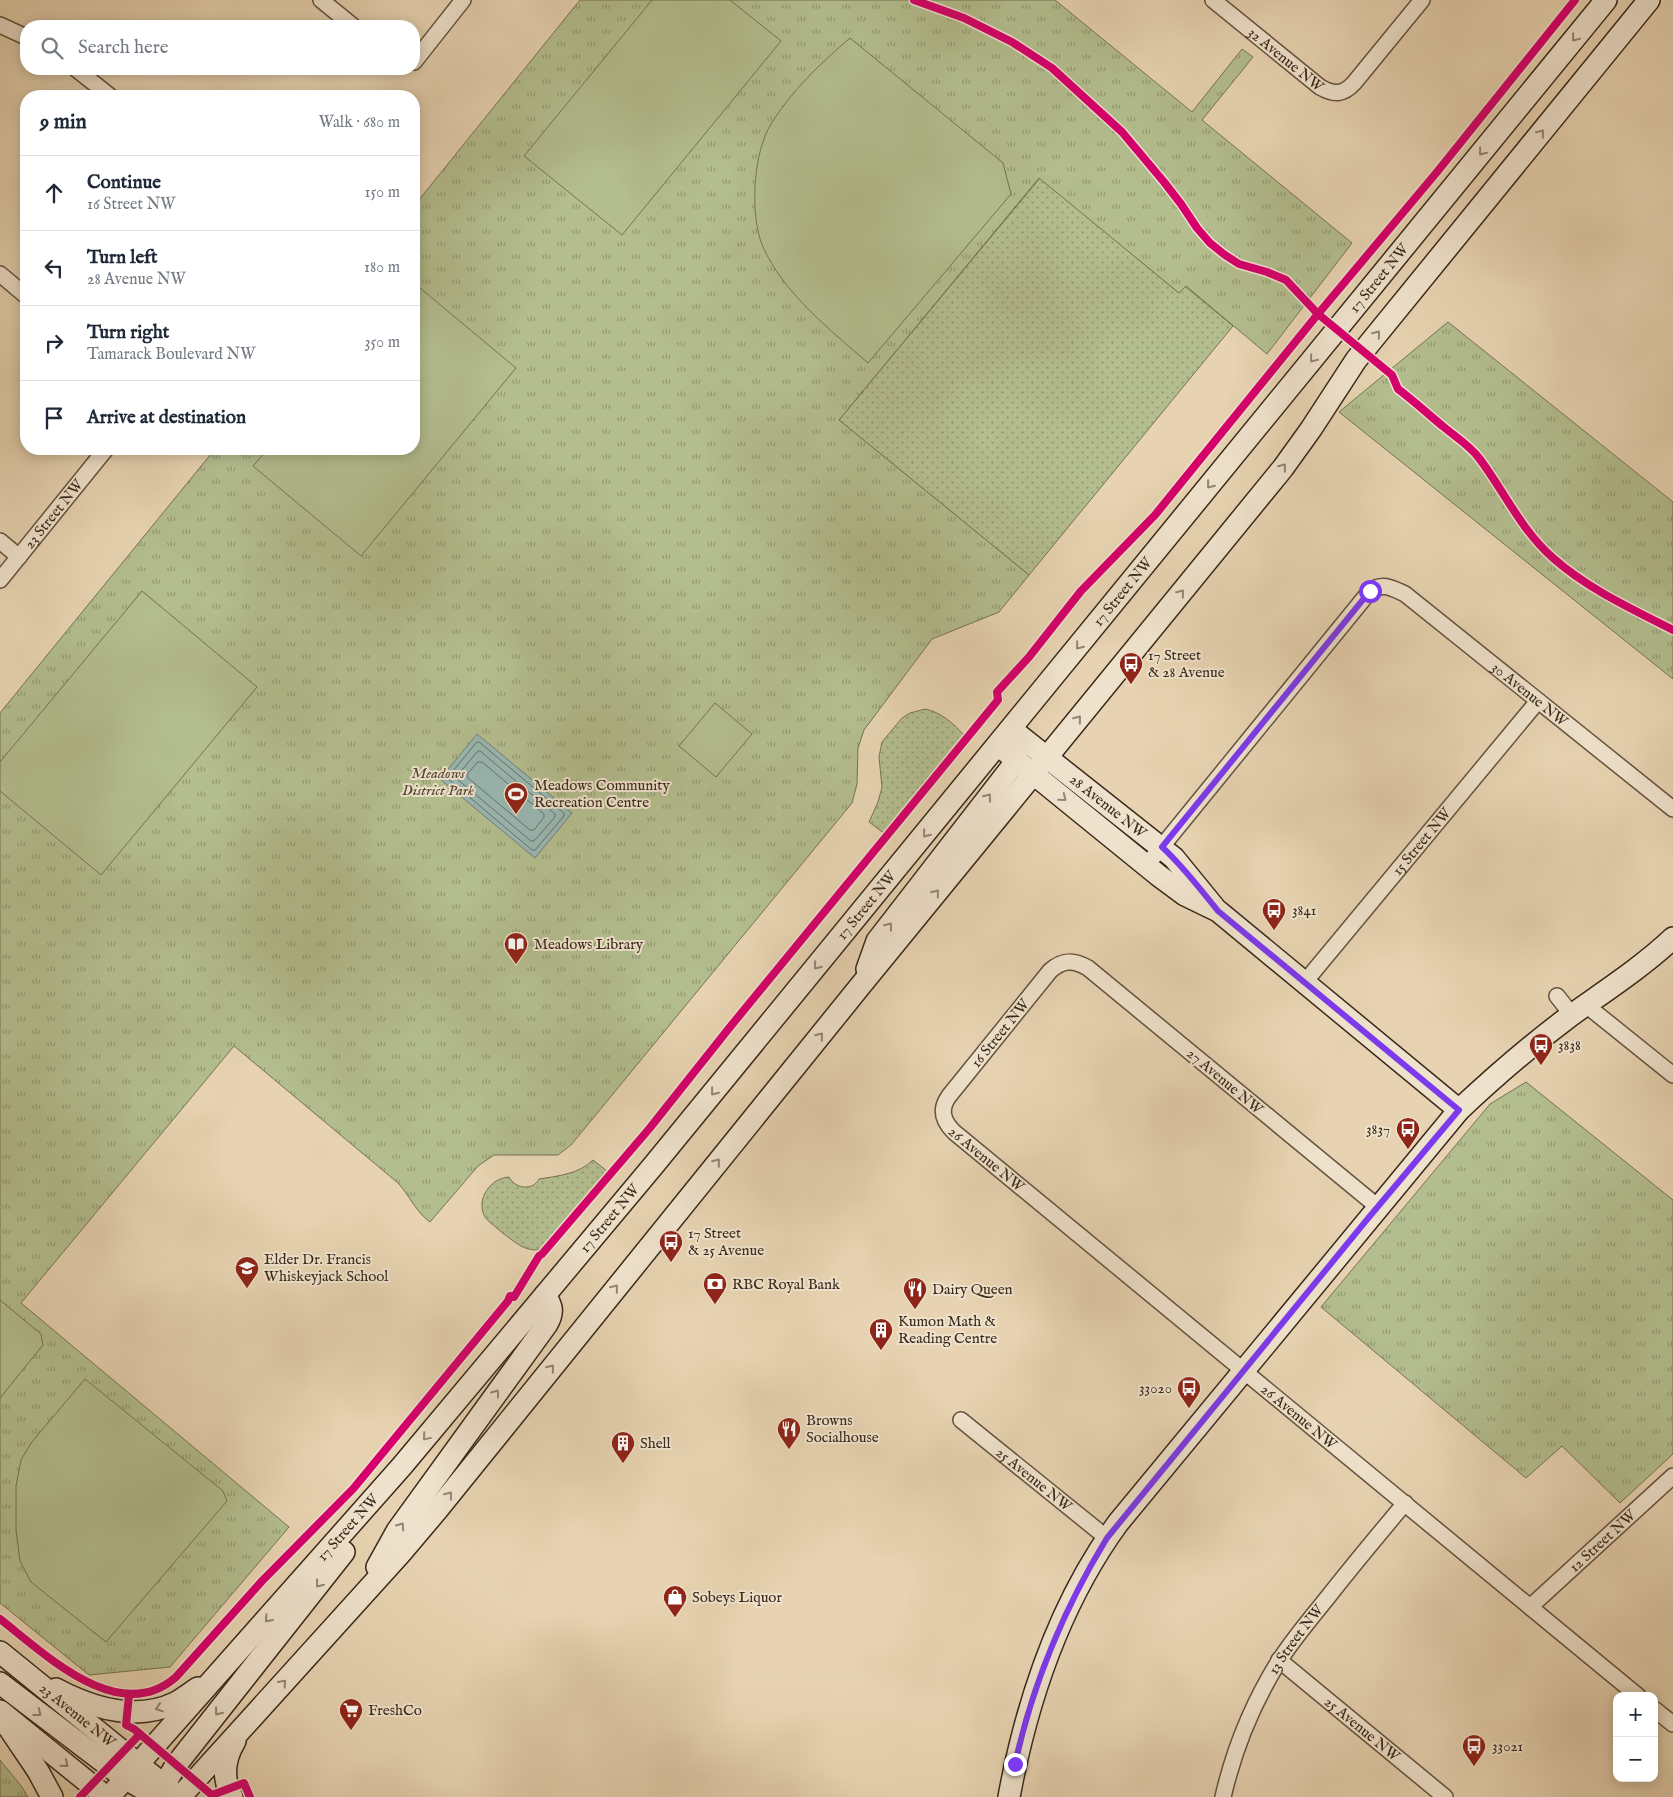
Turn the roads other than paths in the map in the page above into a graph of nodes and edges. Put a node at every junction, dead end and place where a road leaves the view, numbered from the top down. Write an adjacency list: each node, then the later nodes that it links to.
1 (321, 0): 7 (street)
2 (463, 0): 10 (street)
3 (1213, 0): 4 (street, 32 Avenue NW)
4 (1422, 0)
5 (1606, 0): 20 (main road, 17 Street NW, one-way to 20)
6 (1649, 0): 22 (main road, 17 Street NW, one-way to 6)
7 (346, 20)
8 (0, 25): 9 (street)
9 (20, 34)
10 (420, 53)
11 (84, 75): 12 (street)
12 (102, 90)
13 (0, 274): 14 (street)
14 (20, 291)
15 (101, 455): 17 (street, 23 Street NW)
16 (0, 541): 17 (street)
17 (19, 557): 18 (street, 23 Street NW)
18 (0, 580)
19 (1538, 701): 25 (street, 30 Avenue NW); 26 (street, 30 Avenue NW); 31 (street, 15 Street NW)
20 (1011, 729): 21 (main road, 17 Street NW); 22 (main road, 28 Avenue NW); 23 (main road)
21 (998, 745): 23 (main road, 28 Avenue NW); 39 (main road, 17 Street NW, one-way to 39)
22 (1047, 757): 24 (main road, 17 Street NW); 26 (main road, 28 Avenue NW)
23 (1015, 759): 24 (main road, 28 Avenue NW); 32 (main road, one-way to 23)
24 (1033, 774): 27 (main road, 28 Avenue NW, one-way to 27); 32 (main road, 17 Street NW, one-way to 24)
25 (1673, 808)
26 (1162, 847): 27 (street); 28 (main road, 28 Avenue NW)
27 (1146, 866): 28 (main road, 28 Avenue NW)
28 (1218, 911): 31 (main road, 28 Avenue NW)
29 (1673, 938): 34 (main road)
30 (1069, 961): 37 (street, 16 Street NW); 38 (street, 27 Avenue NW)
31 (1304, 982): 36 (main road, 28 Avenue NW)
32 (861, 985): 46 (main road, 17 Street NW, one-way to 32)
33 (1557, 996): 34 (street)
34 (1579, 1010): 35 (street); 36 (main road)
35 (1673, 1075)
36 (1459, 1110): 38 (main road)
37 (942, 1115): 40 (street, 26 Avenue NW)
38 (1378, 1207): 40 (main road)
39 (545, 1295): 43 (main road, 17 Street NW, one-way to 43); 46 (main road, one-way to 39)
40 (1244, 1371): 44 (street, 26 Avenue NW); 45 (main road)
41 (961, 1420): 45 (street, 25 Avenue NW)
42 (1673, 1476): 47 (street, 12 Street NW)
43 (385, 1486): 51 (main road, 17 Street NW, one-way to 51); 58 (main road, one-way to 58)
44 (1405, 1503): 47 (street, 26 Avenue NW); 49 (street, 13 Street NW)
45 (1107, 1538): 62 (main road)
46 (360, 1598): 57 (main road, 17 Street NW, one-way to 46)
47 (1530, 1606): 53 (street, 26 Avenue NW)
48 (0, 1652): 50 (main road, 23 Avenue NW)
49 (1280, 1660): 63 (street, 13 Street NW); 64 (street, 25 Avenue NW)
50 (23, 1671): 51 (main road, one-way to 50); 58 (main road, 23 Avenue NW)
51 (217, 1676): 58 (main road, 17 Street NW)
52 (0, 1683): 58 (main road, one-way to 58)
53 (1633, 1692)
54 (1658, 1712): 56 (street)
55 (0, 1713): 59 (main road); 60 (main road, one-way to 60)
56 (1673, 1724)
57 (243, 1728): 58 (main road, 17 Street NW); 61 (main road)
58 (154, 1790): 60 (main road, 17 Street NW)
59 (52, 1797)
60 (108, 1797)
61 (232, 1797)
62 (1010, 1797)
63 (1223, 1797)
64 (1445, 1797)

